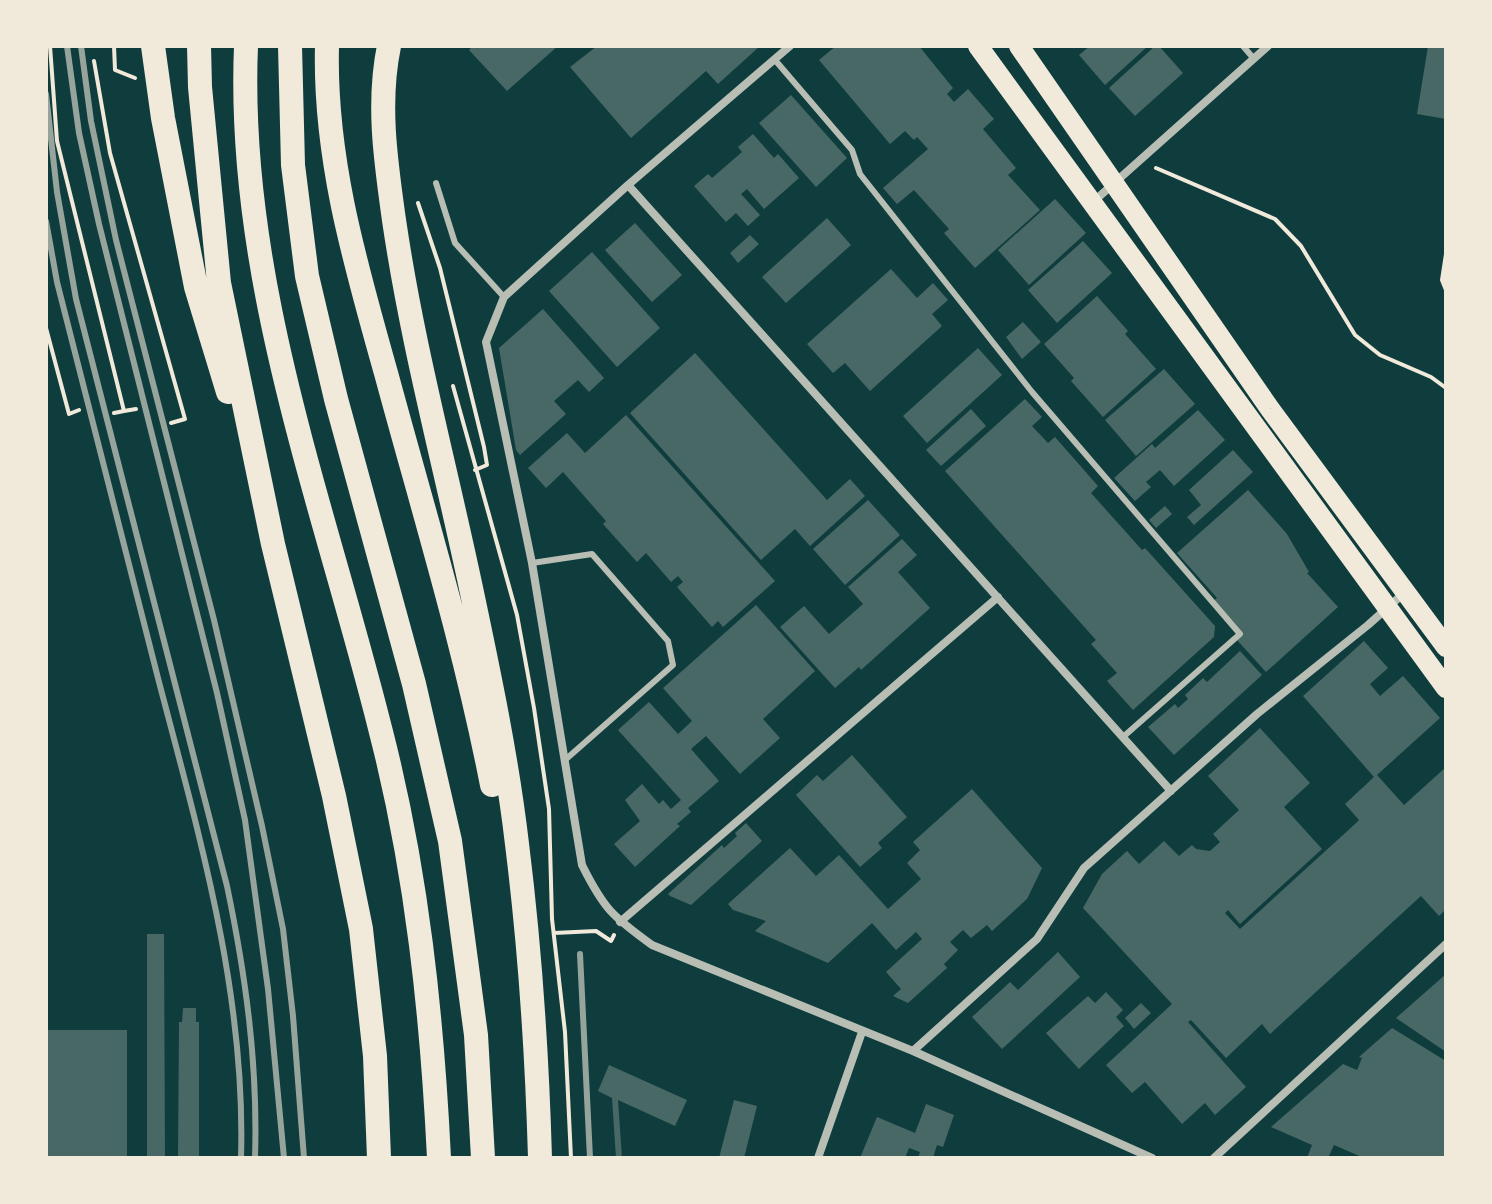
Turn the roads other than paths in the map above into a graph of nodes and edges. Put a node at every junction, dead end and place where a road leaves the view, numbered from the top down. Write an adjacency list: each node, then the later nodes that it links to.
1 (153, 46): 19 (highway)
2 (199, 46): 19 (highway)
3 (246, 46): 35 (highway)
4 (290, 46): 36 (highway)
5 (327, 46): 31 (highway)
6 (389, 46): 31 (highway)
7 (790, 46): 13 (street)
8 (978, 46): 17 (main road)
9 (1019, 46): 15 (main road)
10 (1243, 46): 12 (lane)
11 (1268, 46): 12 (street)
12 (1254, 59): 15 (street)
13 (775, 60): 16 (street); 26 (lane)
14 (436, 183): 18 (lane)
15 (1115, 183): 17 (street); 21 (main road)
16 (628, 185): 18 (street); 22 (street)
17 (1093, 202): 23 (main road)
18 (504, 297): 20 (street)
19 (273, 544): 34 (highway)
20 (532, 563): 27 (street); 27 (lane)
21 (1404, 592): 23 (street); 24 (main road)
22 (998, 597): 26 (street); 29 (street)
23 (1387, 608): 25 (main road); 28 (street)
24 (1446, 647)
25 (1446, 688)
26 (1123, 737): 28 (street)
27 (565, 760): 29 (street)
28 (1171, 791): 33 (street)
29 (620, 922): 32 (street)
30 (1446, 944): 40 (street)
31 (528, 956): 37 (highway)
32 (862, 1032): 33 (street); 38 (street)
33 (913, 1051): 39 (street)
34 (379, 1158)
35 (439, 1158)
36 (483, 1158)
37 (540, 1158)
38 (818, 1158)
39 (1152, 1158)
40 (1214, 1158)

